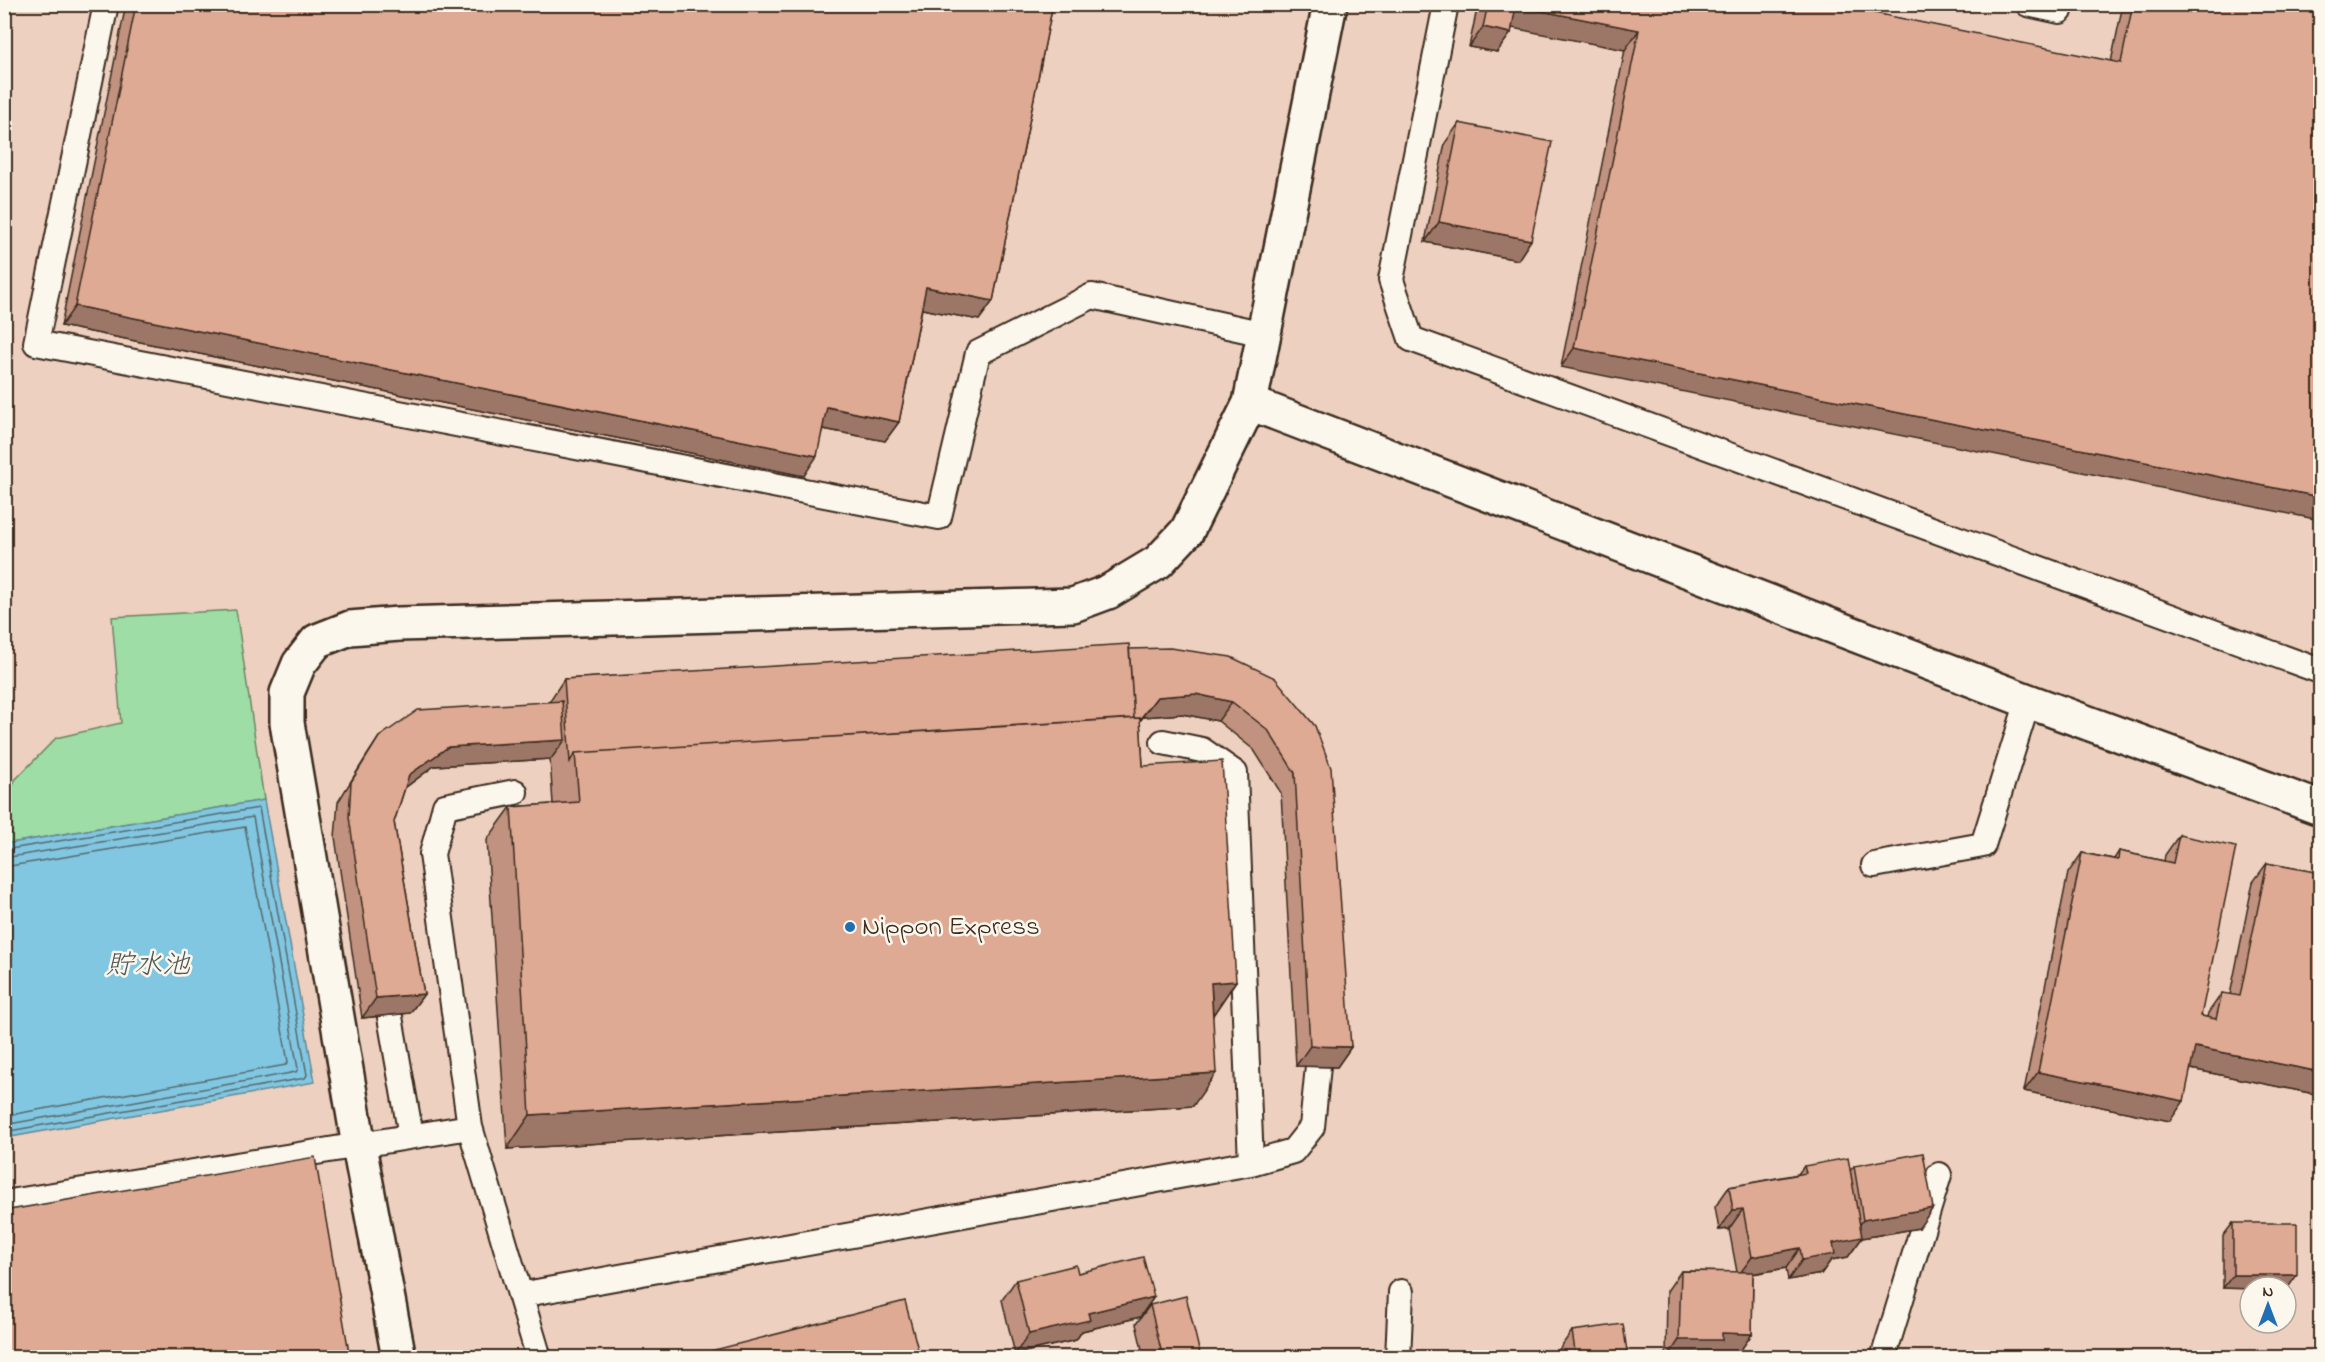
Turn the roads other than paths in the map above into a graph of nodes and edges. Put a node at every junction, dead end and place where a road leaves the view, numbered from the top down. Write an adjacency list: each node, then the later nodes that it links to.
1 (106, 4): 6 (lane)
2 (1330, 4): 6 (street)
3 (1446, 4): 8 (lane)
4 (2028, 4): 5 (lane)
5 (2061, 4)
6 (1264, 334): 7 (street)
7 (1250, 403): 9 (street); 18 (street)
8 (2320, 671)
9 (2028, 701): 12 (street); 13 (lane)
10 (1163, 742): 19 (lane)
11 (515, 792): 16 (lane)
12 (2320, 808)
13 (1874, 865)
14 (390, 1017): 17 (lane)
15 (1318, 1066): 19 (lane)
16 (470, 1127): 17 (lane); 23 (lane)
17 (411, 1136): 18 (lane)
18 (359, 1146): 21 (lane); 25 (street)
19 (1251, 1163): 23 (lane)
20 (1940, 1175): 27 (lane)
21 (4, 1203)
22 (1401, 1292): 26 (lane)
23 (520, 1295): 24 (lane)
24 (533, 1356)
25 (399, 1358)
26 (1398, 1358)
27 (1883, 1358)

